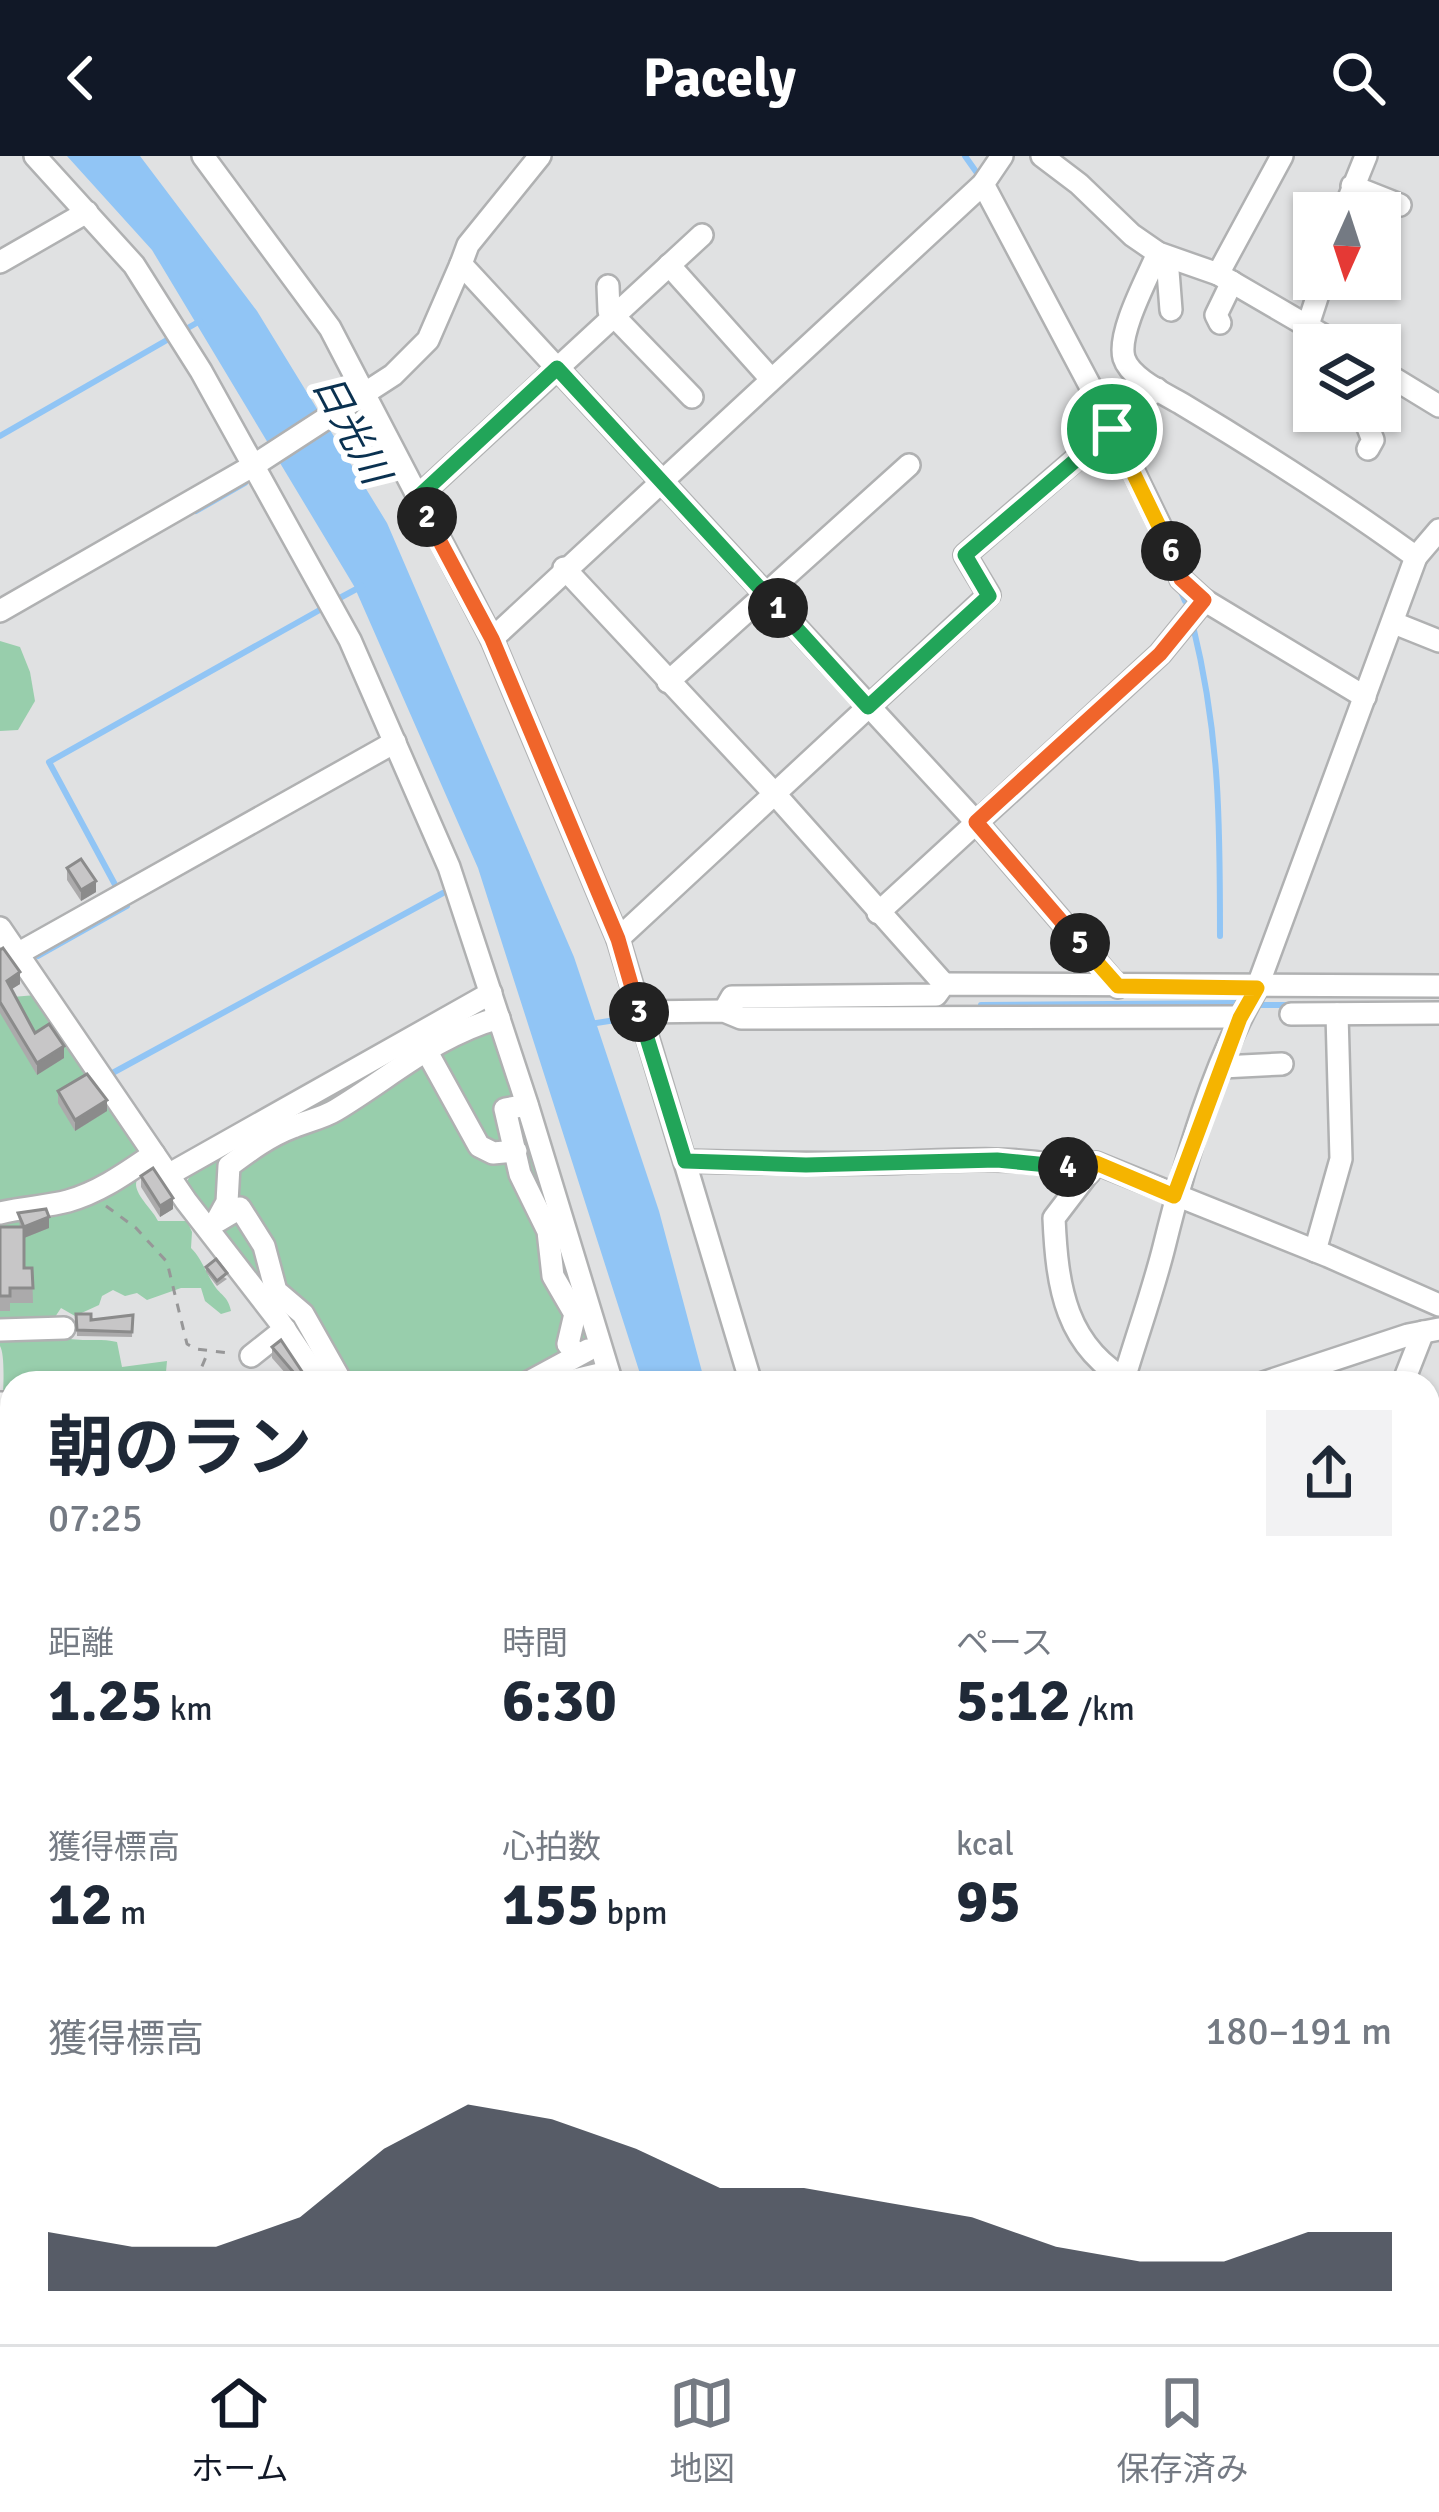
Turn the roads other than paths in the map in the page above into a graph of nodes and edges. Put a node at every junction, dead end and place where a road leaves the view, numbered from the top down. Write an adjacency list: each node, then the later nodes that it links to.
1 (35, 156): 12 (street)
2 (540, 156): 16 (street)
3 (1002, 156): 8 (street)
4 (1042, 156): 14 (street)
5 (1282, 156): 18 (street)
6 (1366, 156): 9 (street)
7 (206, 157): 28 (street)
8 (982, 184): 25 (street); 31 (street)
9 (1352, 186): 10 (street); 11 (street)
10 (1350, 192)
11 (1367, 192)
12 (88, 212): 15 (street); 35 (street)
13 (702, 235): 17 (street)
14 (1163, 256): 18 (street); 20 (street); 27 (street)
15 (0, 262)
16 (461, 264): 24 (street); 28 (street)
17 (669, 265): 21 (street); 25 (street)
18 (1225, 278): 22 (street); 23 (street)
19 (608, 286): 21 (street)
20 (1171, 310)
21 (614, 316): 24 (street); 29 (street)
22 (1220, 323)
23 (1305, 324)
24 (557, 368): 36 (street); 37 (street)
25 (771, 380): 36 (street)
26 (1401, 383): 30 (street)
27 (1157, 389): 31 (street); 39 (street)
28 (361, 397): 35 (street); 37 (street)
29 (692, 398)
30 (1439, 406)
31 (1112, 429): 42 (street); 49 (street)
32 (1370, 432): 33 (street)
33 (1368, 449)
34 (909, 465): 41 (street)
35 (254, 466): 43 (street); 50 (street)
36 (661, 480): 40 (street); 41 (street)
37 (417, 498): 45 (street)
38 (1439, 530): 39 (street)
39 (1416, 557): 44 (street)
40 (563, 568): 45 (street); 47 (street)
41 (765, 595): 47 (street); 49 (street)
42 (1204, 600): 48 (street); 52 (street)
43 (0, 611)
44 (1394, 623): 46 (street); 48 (street)
45 (492, 639): 55 (street)
46 (1439, 641)
47 (668, 682): 51 (street)
48 (1365, 697): 60 (street)
49 (868, 707): 51 (street); 52 (street)
50 (395, 742): 56 (street); 61 (street)
51 (774, 793): 53 (street); 55 (street)
52 (976, 822): 53 (street); 58 (street)
53 (878, 913): 57 (street)
54 (0, 928): 56 (street)
55 (618, 939): 63 (street)
56 (19, 953): 75 (street)
57 (944, 984): 58 (street); 62 (street)
58 (1118, 986): 60 (street)
59 (1439, 986): 60 (street)
60 (1257, 988): 68 (street)
61 (491, 994): 67 (street); 70 (street)
62 (724, 1011): 63 (street); 68 (street)
63 (639, 1012): 76 (street)
64 (1439, 1013): 66 (street)
65 (1291, 1014): 66 (street)
66 (1337, 1014): 82 (street)
67 (499, 1018): 69 (street); 73 (street)
68 (1240, 1018): 72 (street)
69 (426, 1050): 70 (street); 74 (street)
70 (400, 1055): 78 (street); 81 (street)
71 (1282, 1064): 72 (street)
72 (1222, 1067): 79 (street)
73 (527, 1105): 74 (street); 88 (street)
74 (516, 1151): 89 (street)
75 (154, 1154): 78 (street); 80 (street)
76 (685, 1161): 77 (street); 95 (street)
77 (1088, 1173): 79 (street); 96 (street)
78 (168, 1175): 81 (street)
79 (1174, 1196): 82 (street); 97 (street)
80 (0, 1214)
81 (210, 1224): 85 (street); 92 (street)
82 (1315, 1251): 83 (street)
83 (1439, 1305)
84 (64, 1328): 86 (street)
85 (285, 1329): 90 (street); 91 (street)
86 (0, 1330)
87 (1431, 1331): 98 (street); 99 (street)
88 (600, 1346): 89 (street); 94 (street)
89 (577, 1355): 93 (street)
90 (251, 1356)
91 (313, 1371)
92 (335, 1371)
93 (548, 1371)
94 (608, 1371)
95 (747, 1371)
96 (1096, 1371)
97 (1132, 1371)
98 (1319, 1371)
99 (1409, 1371)

